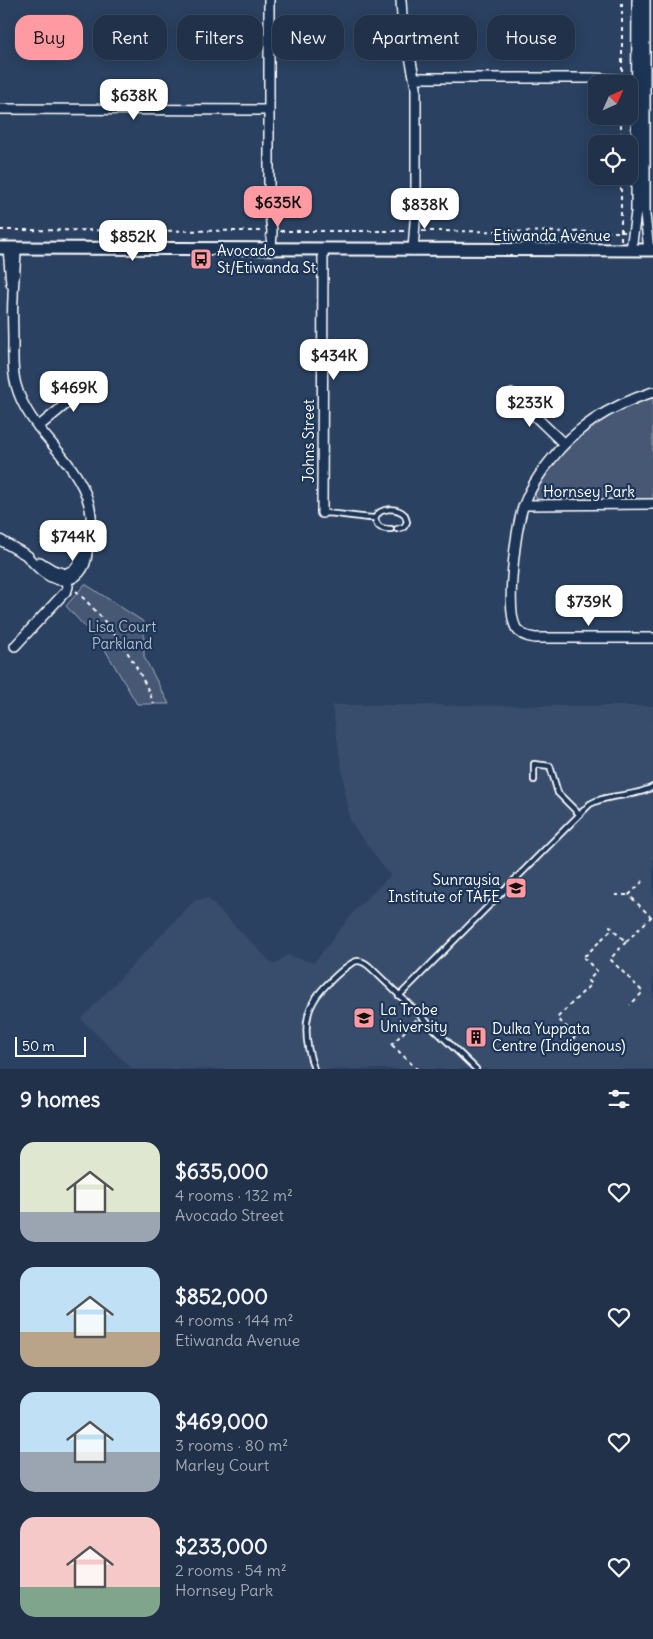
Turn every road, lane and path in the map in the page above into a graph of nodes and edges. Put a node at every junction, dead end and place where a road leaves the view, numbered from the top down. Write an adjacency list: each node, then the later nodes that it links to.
1 (269, 0): 14 (street)
2 (401, 0): 10 (street)
3 (622, 0): 6 (path)
4 (637, 0): 9 (street)
5 (645, 0): 9 (street)
6 (622, 75)
7 (638, 77): 9 (street)
8 (638, 77): 9 (street)
9 (641, 77): 12 (street)
10 (415, 78): 11 (street); 19 (street)
11 (588, 78)
12 (645, 102): 15 (street)
13 (0, 109): 14 (street)
14 (269, 110): 18 (street)
15 (645, 111): 21 (street); 27 (street)
16 (621, 185): 20 (path)
17 (0, 230): 18 (path)
18 (269, 231): 19 (path); 23 (street)
19 (416, 231): 20 (path); 25 (street)
20 (621, 232): 21 (path); 26 (path)
21 (634, 232): 26 (street)
22 (8, 248): 23 (street, Etiwanda Avenue); 31 (street)
23 (268, 249): 24 (street, Etiwanda Avenue)
24 (323, 249): 25 (street, Etiwanda Avenue); 35 (street, Johns Street)
25 (416, 250): 26 (street, Etiwanda Avenue)
26 (626, 250): 27 (street, Etiwanda Avenue)
27 (651, 250)
28 (94, 381): 31 (street)
29 (653, 392): 32 (street, Hornsey Park)
30 (512, 394): 32 (street)
31 (38, 427): 40 (street)
32 (564, 444): 34 (street, Hornsey Park)
33 (653, 504): 34 (street, Hornsey Park)
34 (524, 505): 42 (street, Hornsey Park)
35 (322, 513): 36 (lane)
36 (375, 518): 37 (lane); 38 (lane)
37 (391, 529)
38 (397, 529)
39 (0, 540): 40 (street)
40 (64, 578): 43 (street)
41 (76, 591): 44 (path)
42 (653, 638)
43 (15, 646)
44 (154, 704)
45 (534, 780): 47 (lane)
46 (653, 787): 47 (lane)
47 (579, 814): 53 (lane)
48 (643, 881): 50 (path)
49 (615, 895): 50 (path)
50 (629, 895): 51 (path)
51 (652, 916): 52 (path)
52 (626, 942): 54 (path); 56 (path)
53 (399, 996): 55 (lane); 57 (lane)
54 (630, 1005)
55 (420, 1016): 58 (path); 59 (lane)
56 (567, 1045)
57 (314, 1069)
58 (417, 1069)
59 (476, 1069)

